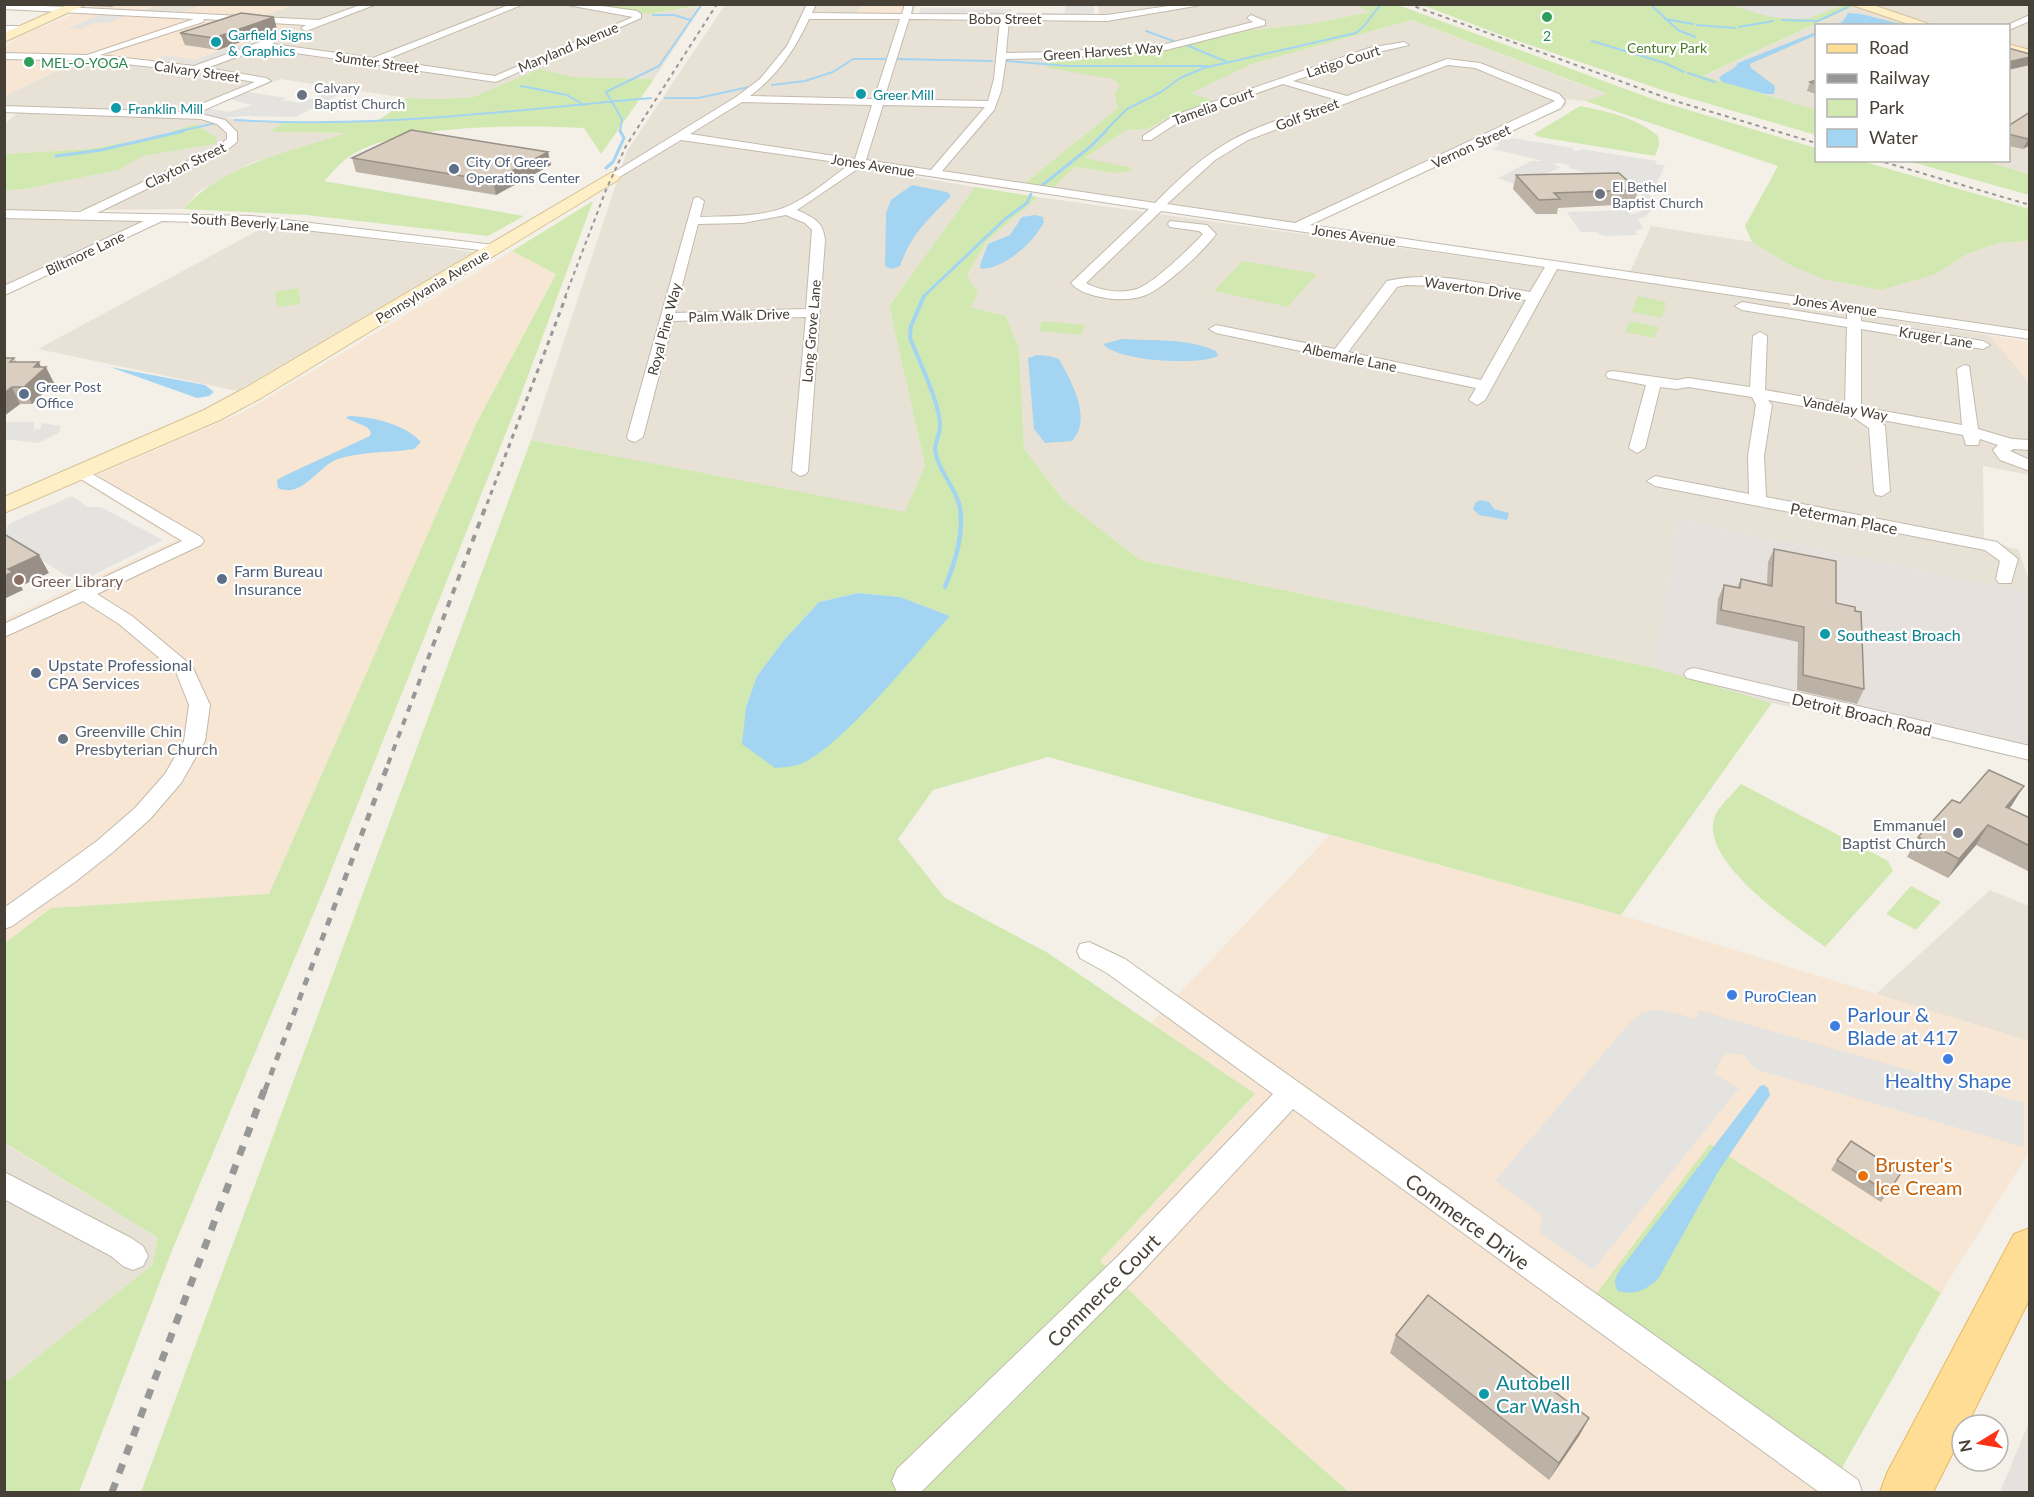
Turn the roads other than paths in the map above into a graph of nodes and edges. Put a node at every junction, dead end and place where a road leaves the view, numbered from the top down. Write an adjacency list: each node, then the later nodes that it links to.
1 (81, 4): 12 (street)
2 (373, 4): 21 (street)
3 (520, 4): 36 (street)
4 (566, 4): 39 (street, Maryland Avenue)
5 (812, 4): 15 (street, Pennsylvania Avenue)
6 (909, 4): 16 (street)
7 (1105, 4): 18 (street)
8 (1203, 4): 18 (street, Bobo Street)
9 (4, 6): 12 (street)
10 (204, 6): 13 (street)
11 (1866, 6): 22 (street)
12 (67, 9): 13 (street); 25 (street)
13 (179, 15): 14 (street)
14 (212, 16): 21 (street); 35 (street)
15 (806, 16): 16 (street, Bobo Street); 41 (street, Pennsylvania Avenue)
16 (905, 17): 17 (street, Bobo Street); 43 (street)
17 (1005, 18): 18 (street, Bobo Street); 34 (street)
18 (1107, 18)
19 (1251, 18): 34 (street, Green Harvest Way)
20 (2030, 18): 23 (street)
21 (319, 23): 26 (street)
22 (1923, 24)
23 (2010, 26)
24 (4, 29): 25 (street)
25 (21, 29): 27 (street)
26 (299, 31)
27 (4, 38)
28 (279, 38): 29 (street)
29 (259, 45): 36 (street, Sumter Street); 38 (street)
30 (1404, 45): 40 (street, Latigo Court)
31 (2010, 49): 32 (street)
32 (2030, 54)
33 (4, 56): 35 (street, Calvary Street)
34 (1001, 56): 44 (street)
35 (86, 57): 38 (street, Calvary Street)
36 (374, 62): 39 (street, Sumter Street)
37 (1477, 65): 42 (street, Golf Street); 60 (street, Vernon Street)
38 (194, 69): 46 (street, Calvary Street)
39 (496, 79)
40 (1283, 81): 42 (street); 48 (street, Tamelia Court)
41 (740, 99): 43 (street); 47 (street, Pennsylvania Avenue)
42 (1346, 99): 53 (street, Golf Street)
43 (878, 102): 44 (street); 49 (street)
44 (992, 104): 50 (street)
45 (4, 109): 46 (street)
46 (184, 114): 56 (street, Clayton Street)
47 (679, 136): 49 (street, Jones Avenue); 51 (street, Pennsylvania Avenue)
48 (1147, 138)
49 (859, 163): 50 (street, Jones Avenue); 54 (street)
50 (934, 175): 53 (street, Jones Avenue)
51 (612, 177): 61 (street, Pennsylvania Avenue)
52 (698, 201): 59 (street, Royal Pine Way)
53 (1156, 207): 58 (street, Golf Street); 60 (street, Jones Avenue)
54 (786, 210): 59 (street); 67 (street, Long Grove Lane)
55 (4, 214): 56 (street, South Beverly Lane)
56 (80, 215): 57 (street, South Beverly Lane)
57 (164, 217): 61 (street, South Beverly Lane); 63 (street, Biltmore Lane)
58 (1145, 220): 58 (street, Golf Street)
59 (693, 221): 68 (street, Royal Pine Way)
60 (1296, 227): 62 (street, Jones Avenue)
61 (494, 249): 90 (street, Pennsylvania Avenue)
62 (1553, 264): 64 (street); 66 (street, Jones Avenue)
63 (6, 290)
64 (1534, 297): 74 (street, Waverton Drive); 78 (street)
65 (1709, 301): 69 (street, Kruger Lane)
66 (1854, 308): 69 (street); 71 (street, Jones Avenue)
67 (812, 313): 68 (street, Palm Walk Drive); 89 (street, Long Grove Lane)
68 (667, 316): 83 (street, Royal Pine Way)
69 (1853, 324): 73 (street, Kruger Lane); 81 (street)
70 (1216, 329): 74 (street, Albemarle Lane)
71 (2030, 335)
72 (1760, 336): 79 (street)
73 (1983, 345)
74 (1338, 355): 78 (street, Albemarle Lane)
75 (1964, 369): 84 (street)
76 (1613, 375): 77 (street, Vandelay Way)
77 (1654, 382): 79 (street, Vandelay Way); 86 (street)
78 (1484, 385): 80 (street)
79 (1761, 399): 81 (street, Vandelay Way); 82 (street, Vandelay Way); 93 (street)
80 (1477, 400)
81 (1853, 410): 82 (street); 84 (street, Vandelay Way)
82 (1877, 426): 84 (street, Vandelay Way); 92 (street)
83 (635, 437)
84 (1971, 437): 87 (street, Vandelay Way)
85 (2030, 445): 87 (street)
86 (1637, 448)
87 (2007, 448): 88 (street)
88 (2030, 466)
89 (800, 471)
90 (82, 473): 94 (street, Pennsylvania Avenue); 96 (street)
91 (1655, 481): 93 (street, Peterman Place)
92 (1882, 490)
93 (1758, 501): 95 (street, Peterman Place)
94 (4, 506)
95 (2005, 579)
96 (84, 593): 97 (street); 100 (street)
97 (4, 631)
98 (1694, 674): 99 (street, Detroit Broach Road)
99 (2030, 753)
100 (4, 920)
101 (1089, 951): 102 (street, Commerce Drive)
102 (1292, 1093): 106 (street, Commerce Court); 107 (street, Commerce Drive)
103 (4, 1184): 105 (street)
104 (2030, 1249): 108 (main road)
105 (133, 1256)
106 (909, 1481)
107 (1846, 1492)
108 (1906, 1492)

